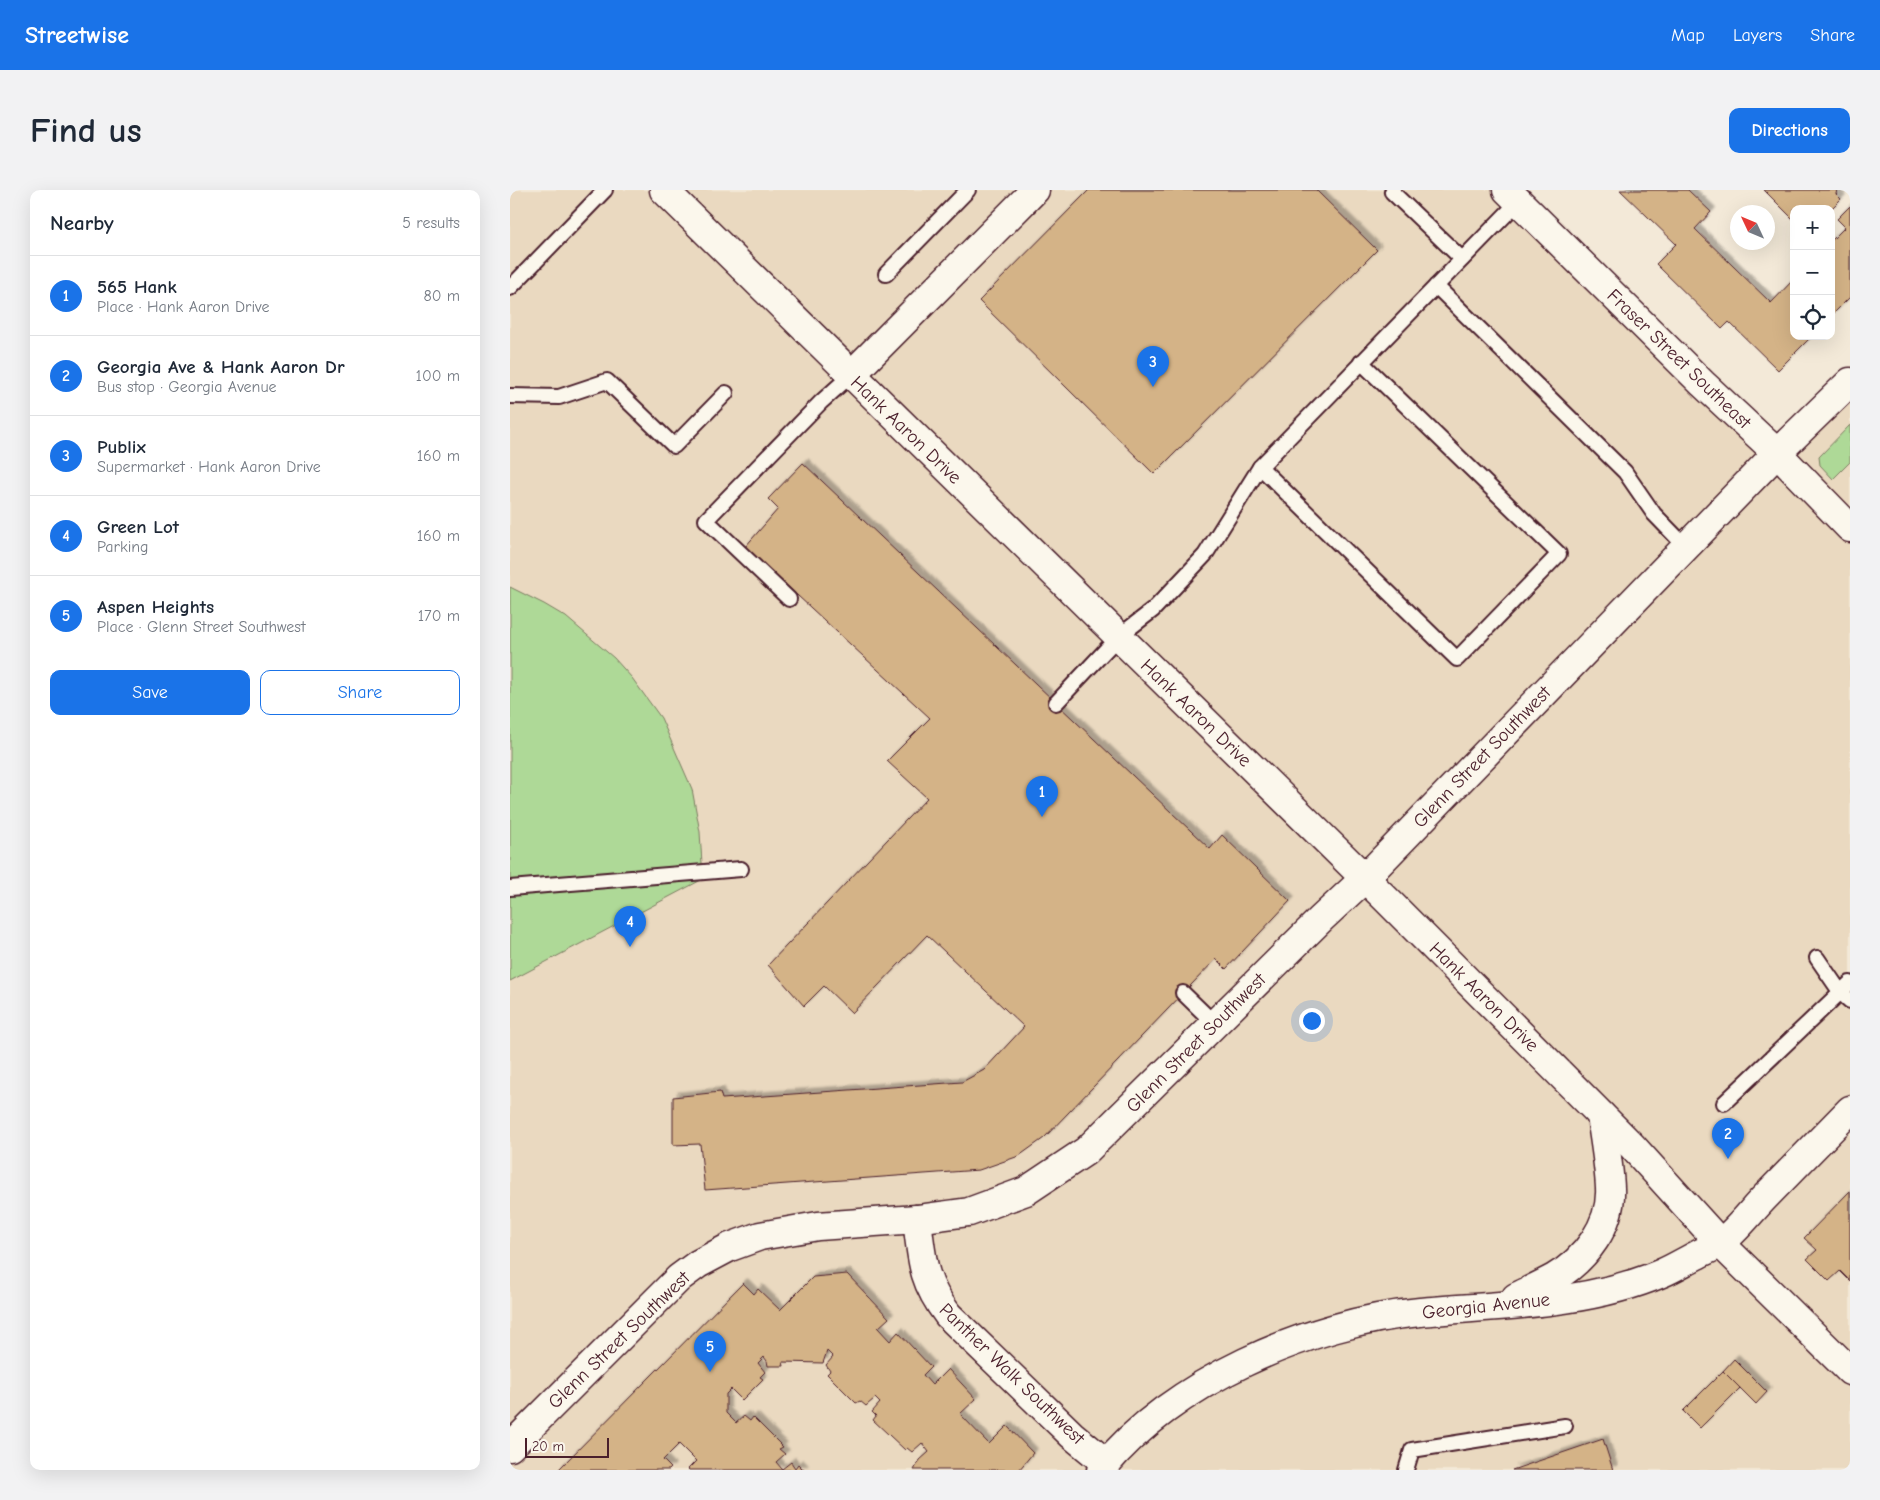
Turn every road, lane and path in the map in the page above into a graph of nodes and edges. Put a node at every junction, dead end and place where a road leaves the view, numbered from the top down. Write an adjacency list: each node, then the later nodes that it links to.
1 (605, 190): 10 (lane)
2 (664, 190): 12 (street, Hank Aaron Drive)
3 (968, 190): 8 (lane)
4 (1035, 190): 12 (street)
5 (1393, 191): 7 (lane)
6 (1513, 196): 7 (lane); 16 (street, Fraser Street Southeast)
7 (1462, 259): 9 (lane)
8 (886, 274)
9 (1436, 286): 11 (lane); 19 (lane)
10 (510, 288)
11 (1361, 362): 17 (lane); 17 (lane)
12 (851, 375): 20 (lane); 21 (street, Hank Aaron Drive)
13 (1850, 382): 16 (street, Glenn Street Southwest)
14 (726, 393): 15 (lane)
15 (510, 396)
16 (1777, 453): 18 (street, Fraser Street Southeast); 19 (street, Glenn Street Southwest)
17 (1260, 467): 21 (lane)
18 (1850, 528)
19 (1686, 547): 24 (street, Glenn Street Southwest)
20 (789, 599)
21 (1118, 637): 22 (lane); 24 (street, Hank Aaron Drive)
22 (1056, 703)
23 (741, 869): 25 (lane)
24 (1365, 878): 29 (street, Glenn Street Southwest); 32 (street, Hank Aaron Drive)
25 (510, 888)
26 (1817, 958): 27 (lane)
27 (1847, 992): 30 (lane)
28 (1183, 993): 29 (lane)
29 (1214, 1024): 33 (street, Glenn Street Southwest)
30 (1724, 1104)
31 (1850, 1110): 34 (street, Georgia Avenue)
32 (1601, 1115): 34 (street, Hank Aaron Drive); 35 (street)
33 (917, 1219): 38 (street, Glenn Street Southwest); 39 (street, Panther Walk Southwest)
34 (1720, 1243): 35 (street, Georgia Avenue); 36 (street, Hank Aaron Drive)
35 (1496, 1307): 39 (street, Georgia Avenue)
36 (1849, 1368)
37 (1565, 1426): 40 (lane)
38 (510, 1447)
39 (1107, 1468)
40 (1406, 1470)

